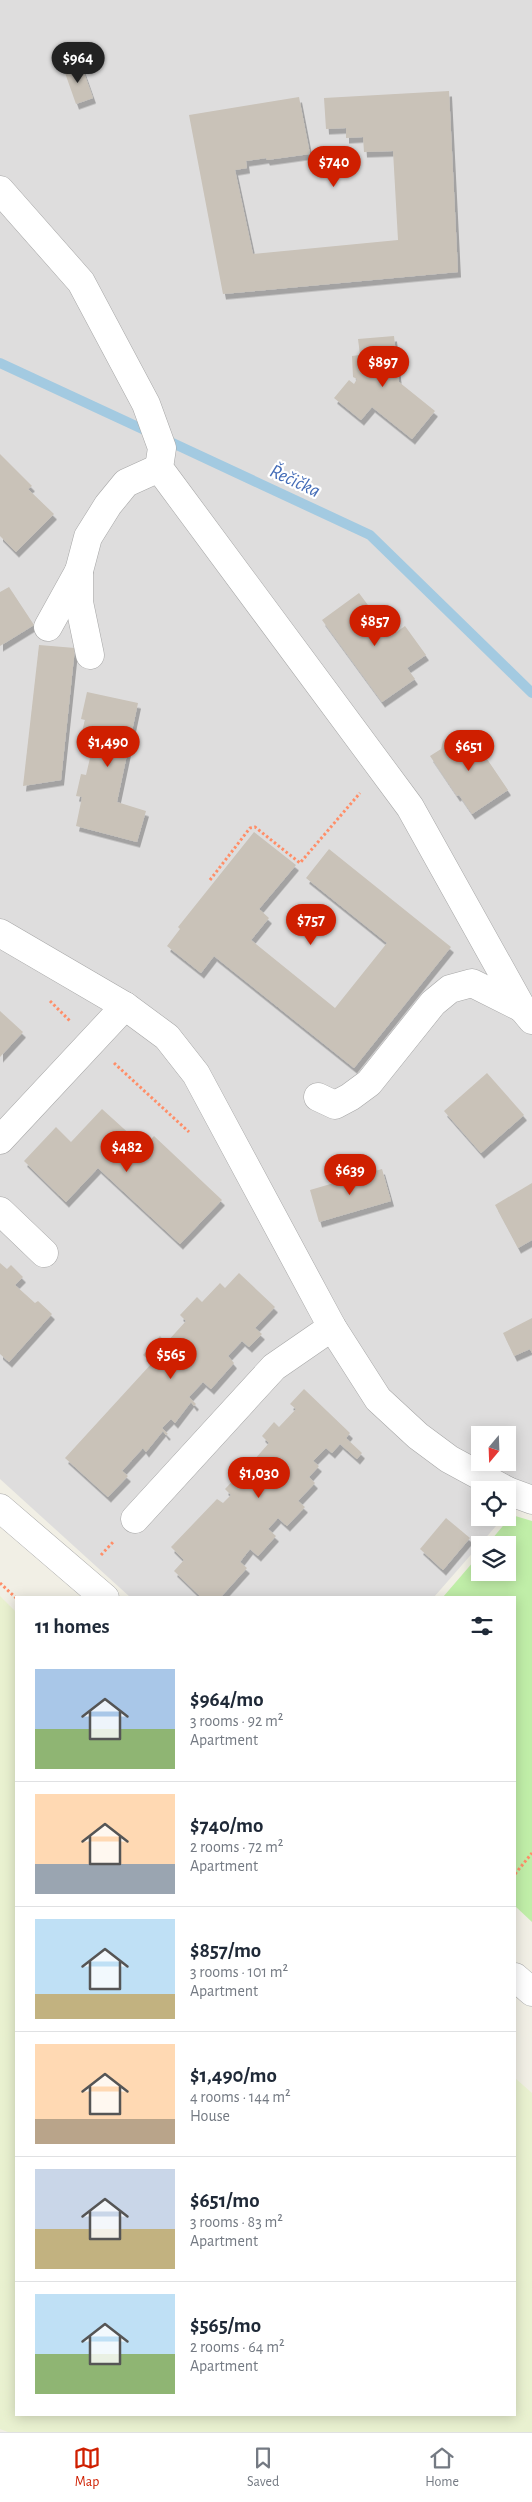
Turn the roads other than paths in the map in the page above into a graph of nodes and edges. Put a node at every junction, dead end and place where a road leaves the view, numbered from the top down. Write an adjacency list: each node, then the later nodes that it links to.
1 (0, 190): 2 (street)
2 (160, 458): 3 (street); 8 (street)
3 (79, 571): 4 (street); 5 (street)
4 (48, 628)
5 (90, 655)
6 (0, 933): 7 (street)
7 (125, 1006): 10 (street); 13 (street)
8 (527, 1014): 9 (street)
9 (318, 1097)
10 (0, 1140)
11 (0, 1211): 12 (street)
12 (44, 1253)
13 (332, 1327): 14 (street); 18 (street)
14 (490, 1481)
15 (516, 1494): 16 (street)
16 (532, 1500)
17 (0, 1508): 19 (street)
18 (135, 1519)
19 (103, 1596)
20 (516, 1978): 21 (street)
21 (532, 1992)

